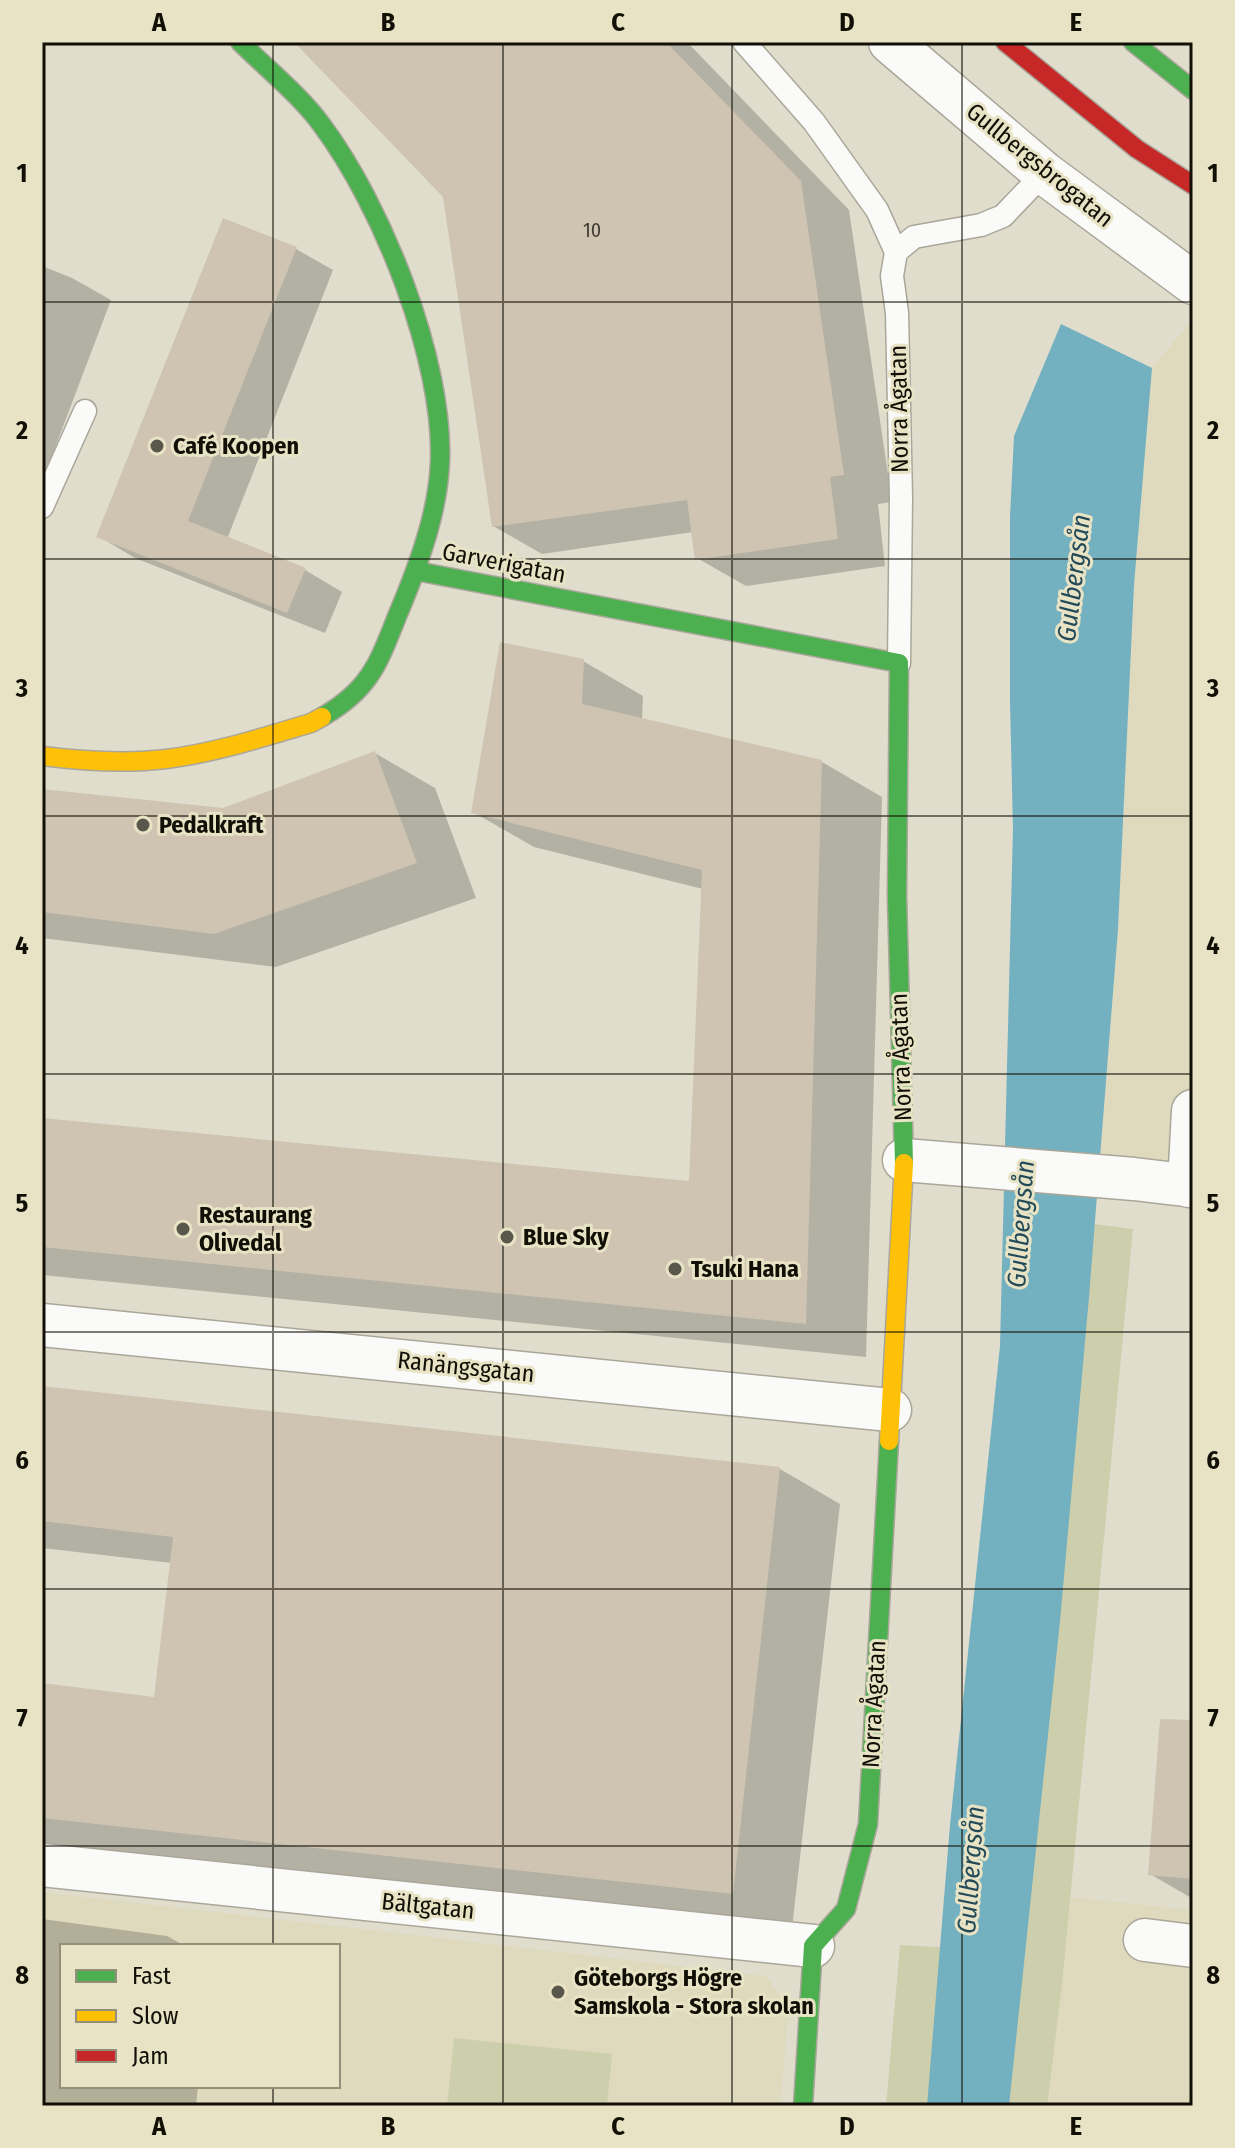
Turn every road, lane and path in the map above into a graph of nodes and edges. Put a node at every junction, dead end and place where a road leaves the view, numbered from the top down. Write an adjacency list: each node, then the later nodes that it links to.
1 (240, 42): 13 (main road)
2 (744, 42): 9 (lane, Norra Ågatan)
3 (890, 42): 7 (street, Gullbergsbrogatan)
4 (1005, 42): 8 (main road)
5 (1133, 42): 6 (main road)
6 (1193, 90)
7 (1044, 173): 9 (lane); 10 (street, Gullbergsbrogatan)
8 (1193, 185)
9 (896, 252): 14 (lane, Norra Ågatan)
10 (1193, 283)
11 (85, 411): 12 (lane)
12 (42, 507)
13 (416, 571): 14 (main road, Garverigatan); 15 (main road, Garverigatan)
14 (899, 663): 17 (main road, Norra Ågatan)
15 (42, 756)
16 (1193, 1111): 18 (street)
17 (904, 1160): 18 (street); 20 (main road, Norra Ågatan)
18 (1191, 1186)
19 (42, 1325): 20 (street, Ranängsgatan)
20 (890, 1410): 23 (main road, Norra Ågatan)
21 (42, 1865): 23 (street, Bältgatan)
22 (1145, 1940): 24 (street)
23 (813, 1946): 25 (main road)
24 (1193, 1946)
25 (803, 2106)

